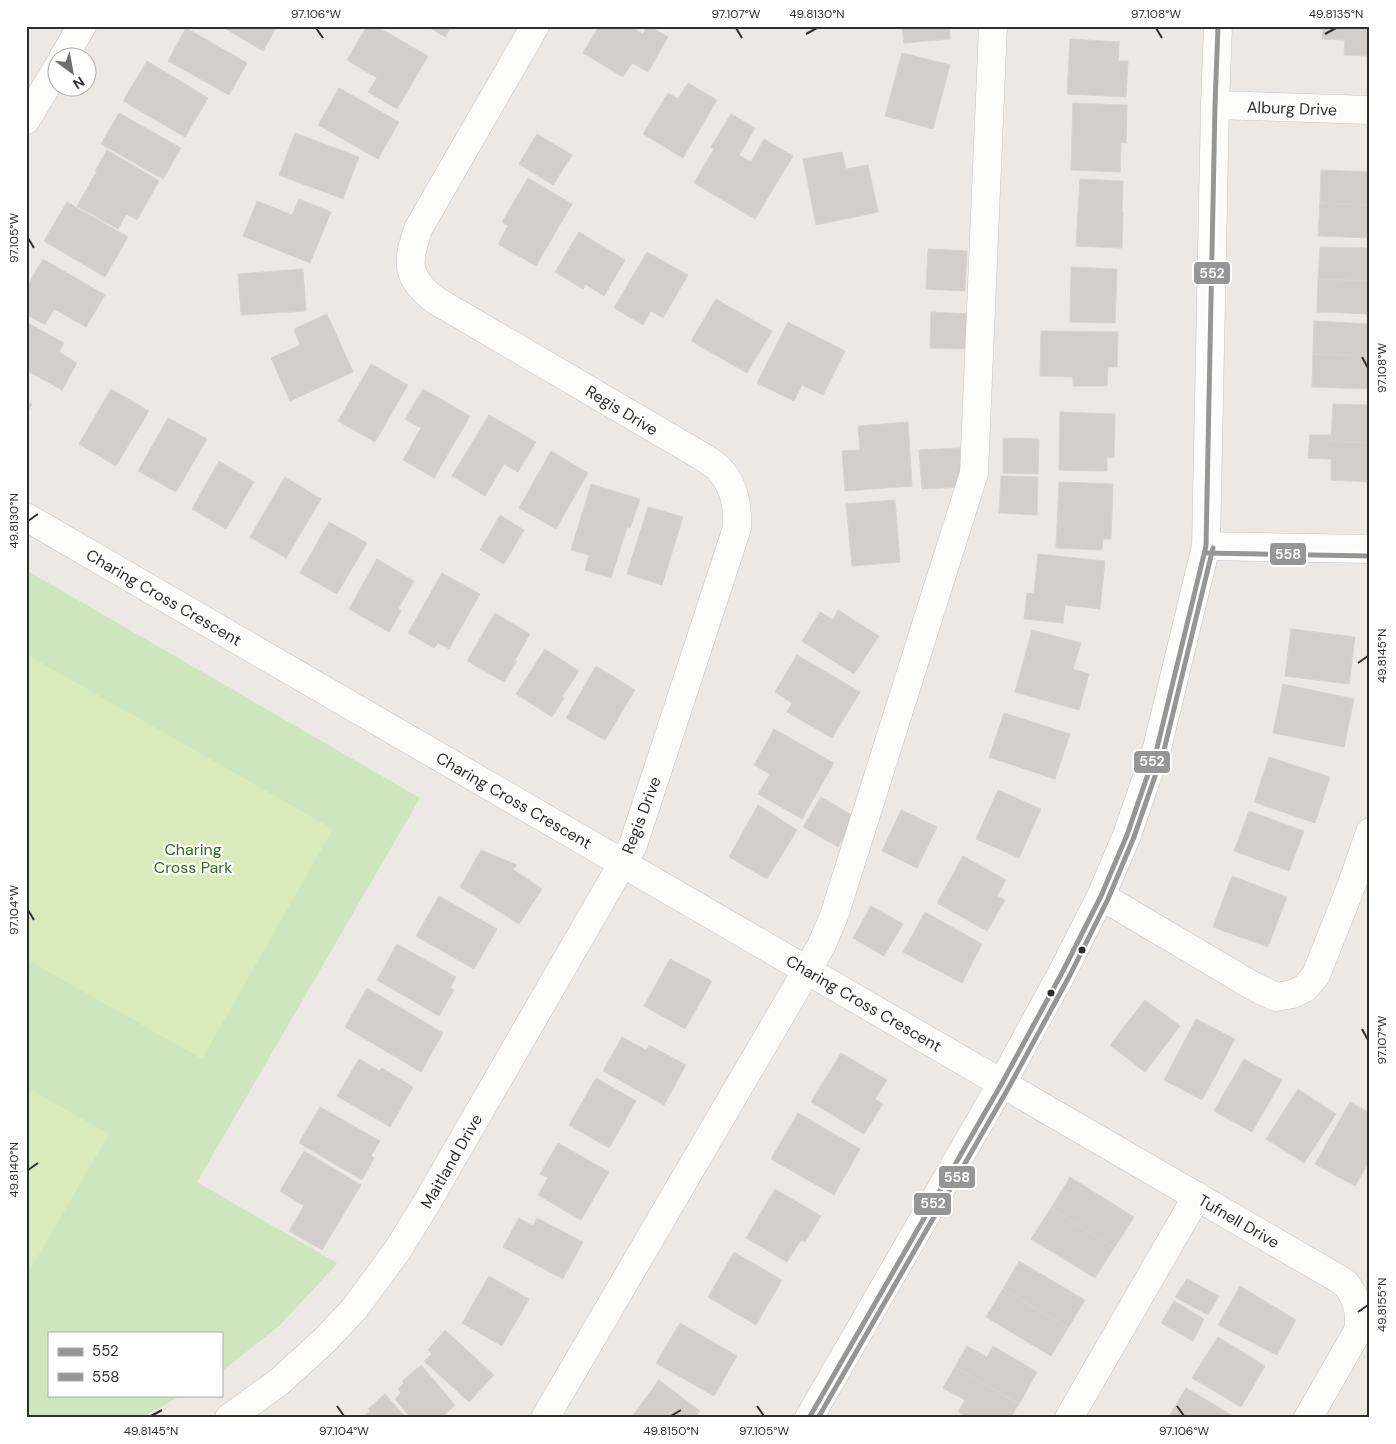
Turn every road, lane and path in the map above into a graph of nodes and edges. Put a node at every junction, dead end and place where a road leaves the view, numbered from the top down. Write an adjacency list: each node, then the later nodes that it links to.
1 (82, 26): 5 (street)
2 (534, 26): 14 (street, Regis Drive)
3 (993, 26): 16 (street)
4 (1218, 26): 7 (street)
5 (69, 48)
6 (48, 84): 9 (street)
7 (1215, 105): 8 (street, Alburg Drive); 11 (street)
8 (1370, 110)
9 (26, 120)
10 (26, 517): 14 (street, Charing Cross Crescent)
11 (1206, 546): 12 (street); 15 (street)
12 (1370, 549)
13 (1370, 832): 15 (street)
14 (622, 863): 16 (street, Charing Cross Crescent); 19 (street, Maitland Drive)
15 (1102, 896): 17 (street)
16 (807, 970): 17 (street, Charing Cross Crescent); 20 (street)
17 (1002, 1083): 18 (street, Tufnell Drive); 21 (street)
18 (1197, 1196): 22 (street); 23 (street, Tufnell Drive)
19 (229, 1418)
20 (545, 1418)
21 (809, 1418)
22 (1069, 1418)
23 (1308, 1418)

